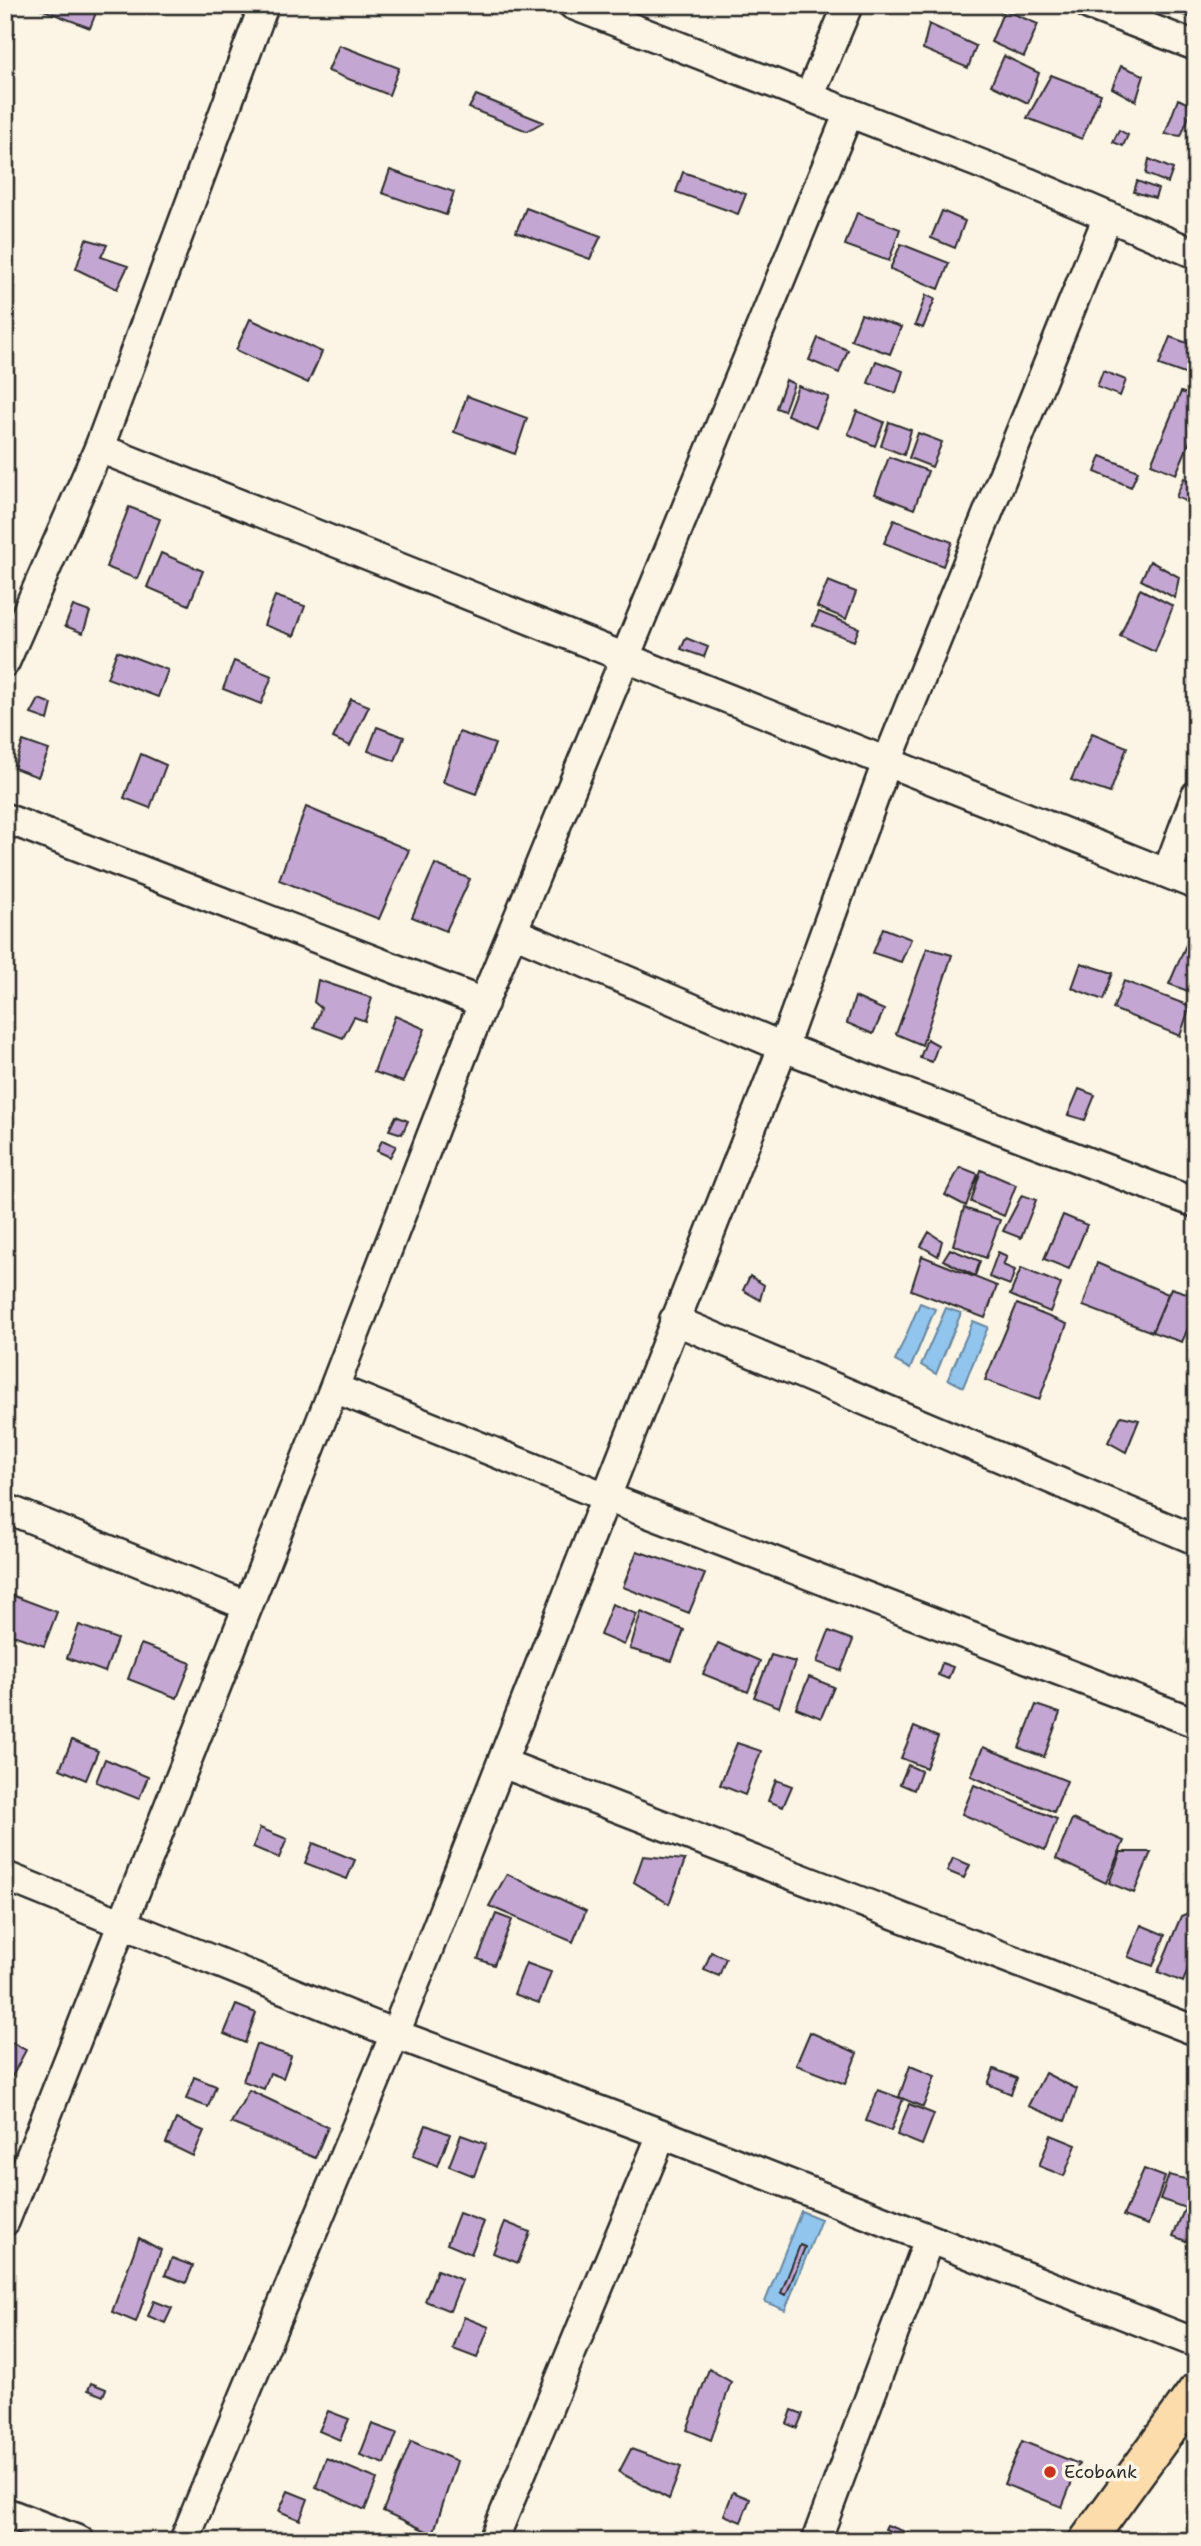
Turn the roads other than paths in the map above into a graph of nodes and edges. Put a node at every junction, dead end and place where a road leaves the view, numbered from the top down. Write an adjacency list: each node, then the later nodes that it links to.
1 (264, 5): 10 (street)
2 (573, 5): 6 (street)
3 (848, 5): 6 (street)
4 (1089, 5): 5 (street)
5 (1196, 46)
6 (809, 97): 7 (street)
7 (849, 112): 8 (street); 11 (street)
8 (1108, 216): 9 (street); 13 (street)
9 (1196, 254)
10 (99, 448): 11 (street); 12 (street)
11 (625, 658): 13 (street); 18 (street)
12 (5, 662)
13 (887, 762): 16 (street); 20 (street)
14 (1196, 795): 16 (street)
15 (5, 818): 19 (street)
16 (1167, 873): 17 (street)
17 (1196, 885)
18 (513, 932): 19 (street); 20 (street)
19 (484, 1003): 23 (street)
20 (783, 1047): 21 (street); 22 (street)
21 (1196, 1203)
22 (674, 1320): 24 (street); 26 (street)
23 (334, 1388): 24 (street); 27 (street)
24 (606, 1497): 28 (street); 29 (street)
25 (5, 1508): 27 (street)
26 (1196, 1540)
27 (247, 1606): 31 (street)
28 (1196, 1723)
29 (502, 1763): 32 (street); 33 (street)
30 (5, 1876): 31 (street)
31 (124, 1923): 33 (street); 35 (street)
32 (1196, 2031)
33 (395, 2034): 34 (street); 41 (street)
34 (662, 2134): 36 (street); 42 (street)
35 (8, 2204)
36 (929, 2239): 37 (street); 43 (street)
37 (1196, 2343)
38 (1196, 2391): 44 (main road)
39 (5, 2512): 40 (street)
40 (80, 2541)
41 (184, 2541)
42 (493, 2541)
43 (816, 2541)
44 (1087, 2541)

